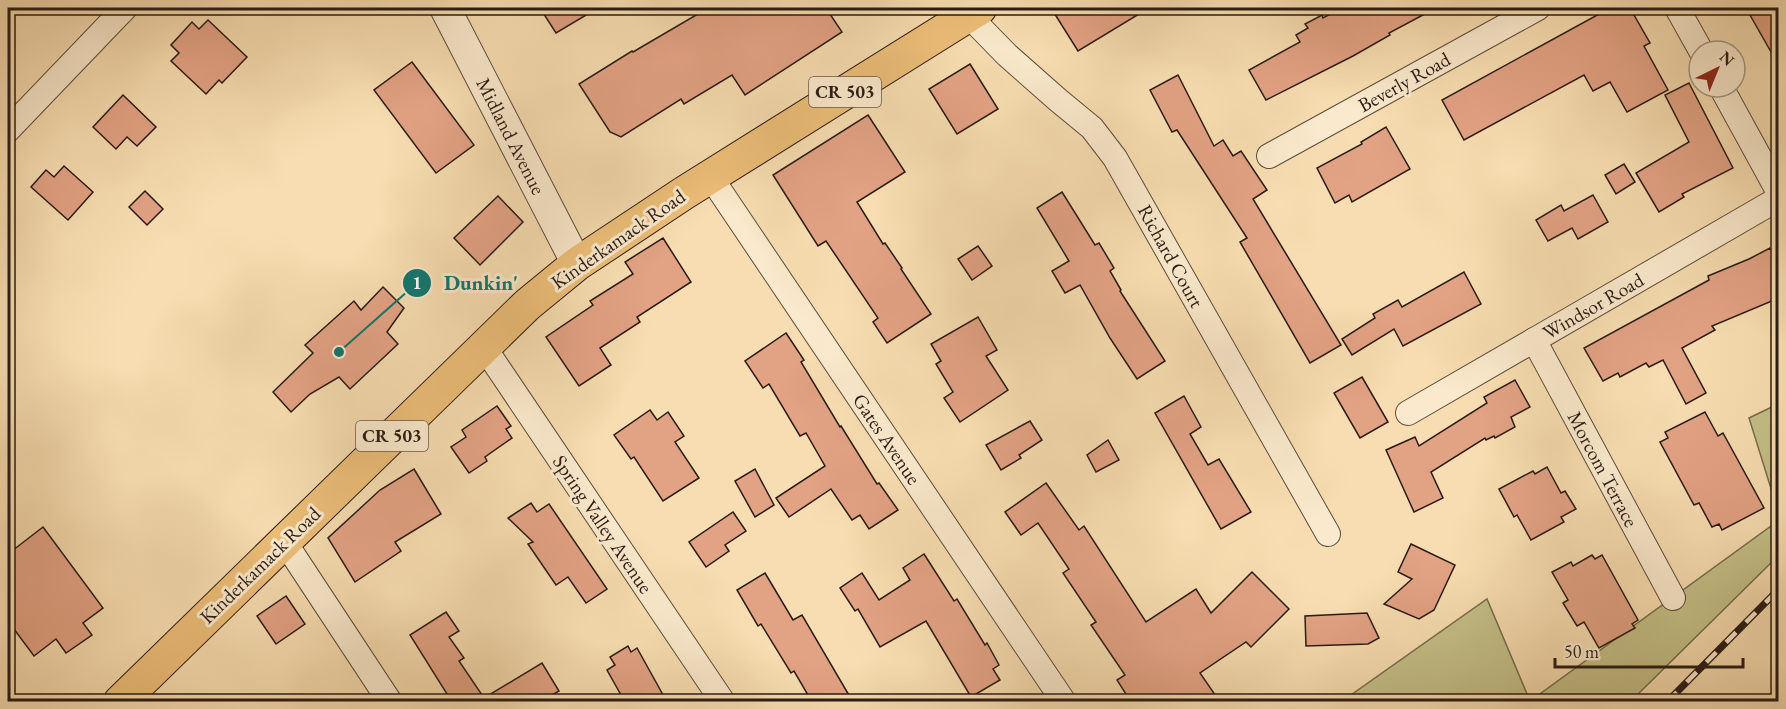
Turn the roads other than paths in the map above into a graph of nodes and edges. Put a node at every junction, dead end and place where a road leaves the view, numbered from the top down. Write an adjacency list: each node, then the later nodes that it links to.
1 (125, 8): 8 (street)
2 (445, 8): 13 (street, Midland Avenue)
3 (1538, 8): 9 (street, Beverly Road)
4 (1677, 8): 6 (street)
5 (974, 11): 10 (main road, Kinderkamack Road / CR 503); 17 (street, Richard Court)
6 (1694, 39)
7 (1728, 99): 11 (street)
8 (8, 130)
9 (1269, 156)
10 (710, 176): 13 (main road, Kinderkamack Road / CR 503); 23 (street, Gates Avenue)
11 (1779, 191)
12 (1779, 199): 14 (street, Windsor Road)
13 (577, 264): 15 (main road, Kinderkamack Road / CR 503)
14 (1534, 340): 16 (street, Windsor Road); 19 (street, Morcom Terrace)
15 (484, 347): 18 (main road, Kinderkamack Road / CR 503); 22 (street, Spring Valley Avenue)
16 (1408, 412)
17 (1328, 534)
18 (284, 541): 20 (main road, Kinderkamack Road / CR 503); 21 (street)
19 (1673, 598)
20 (120, 702)
21 (390, 702)
22 (723, 702)
23 (1064, 702)

